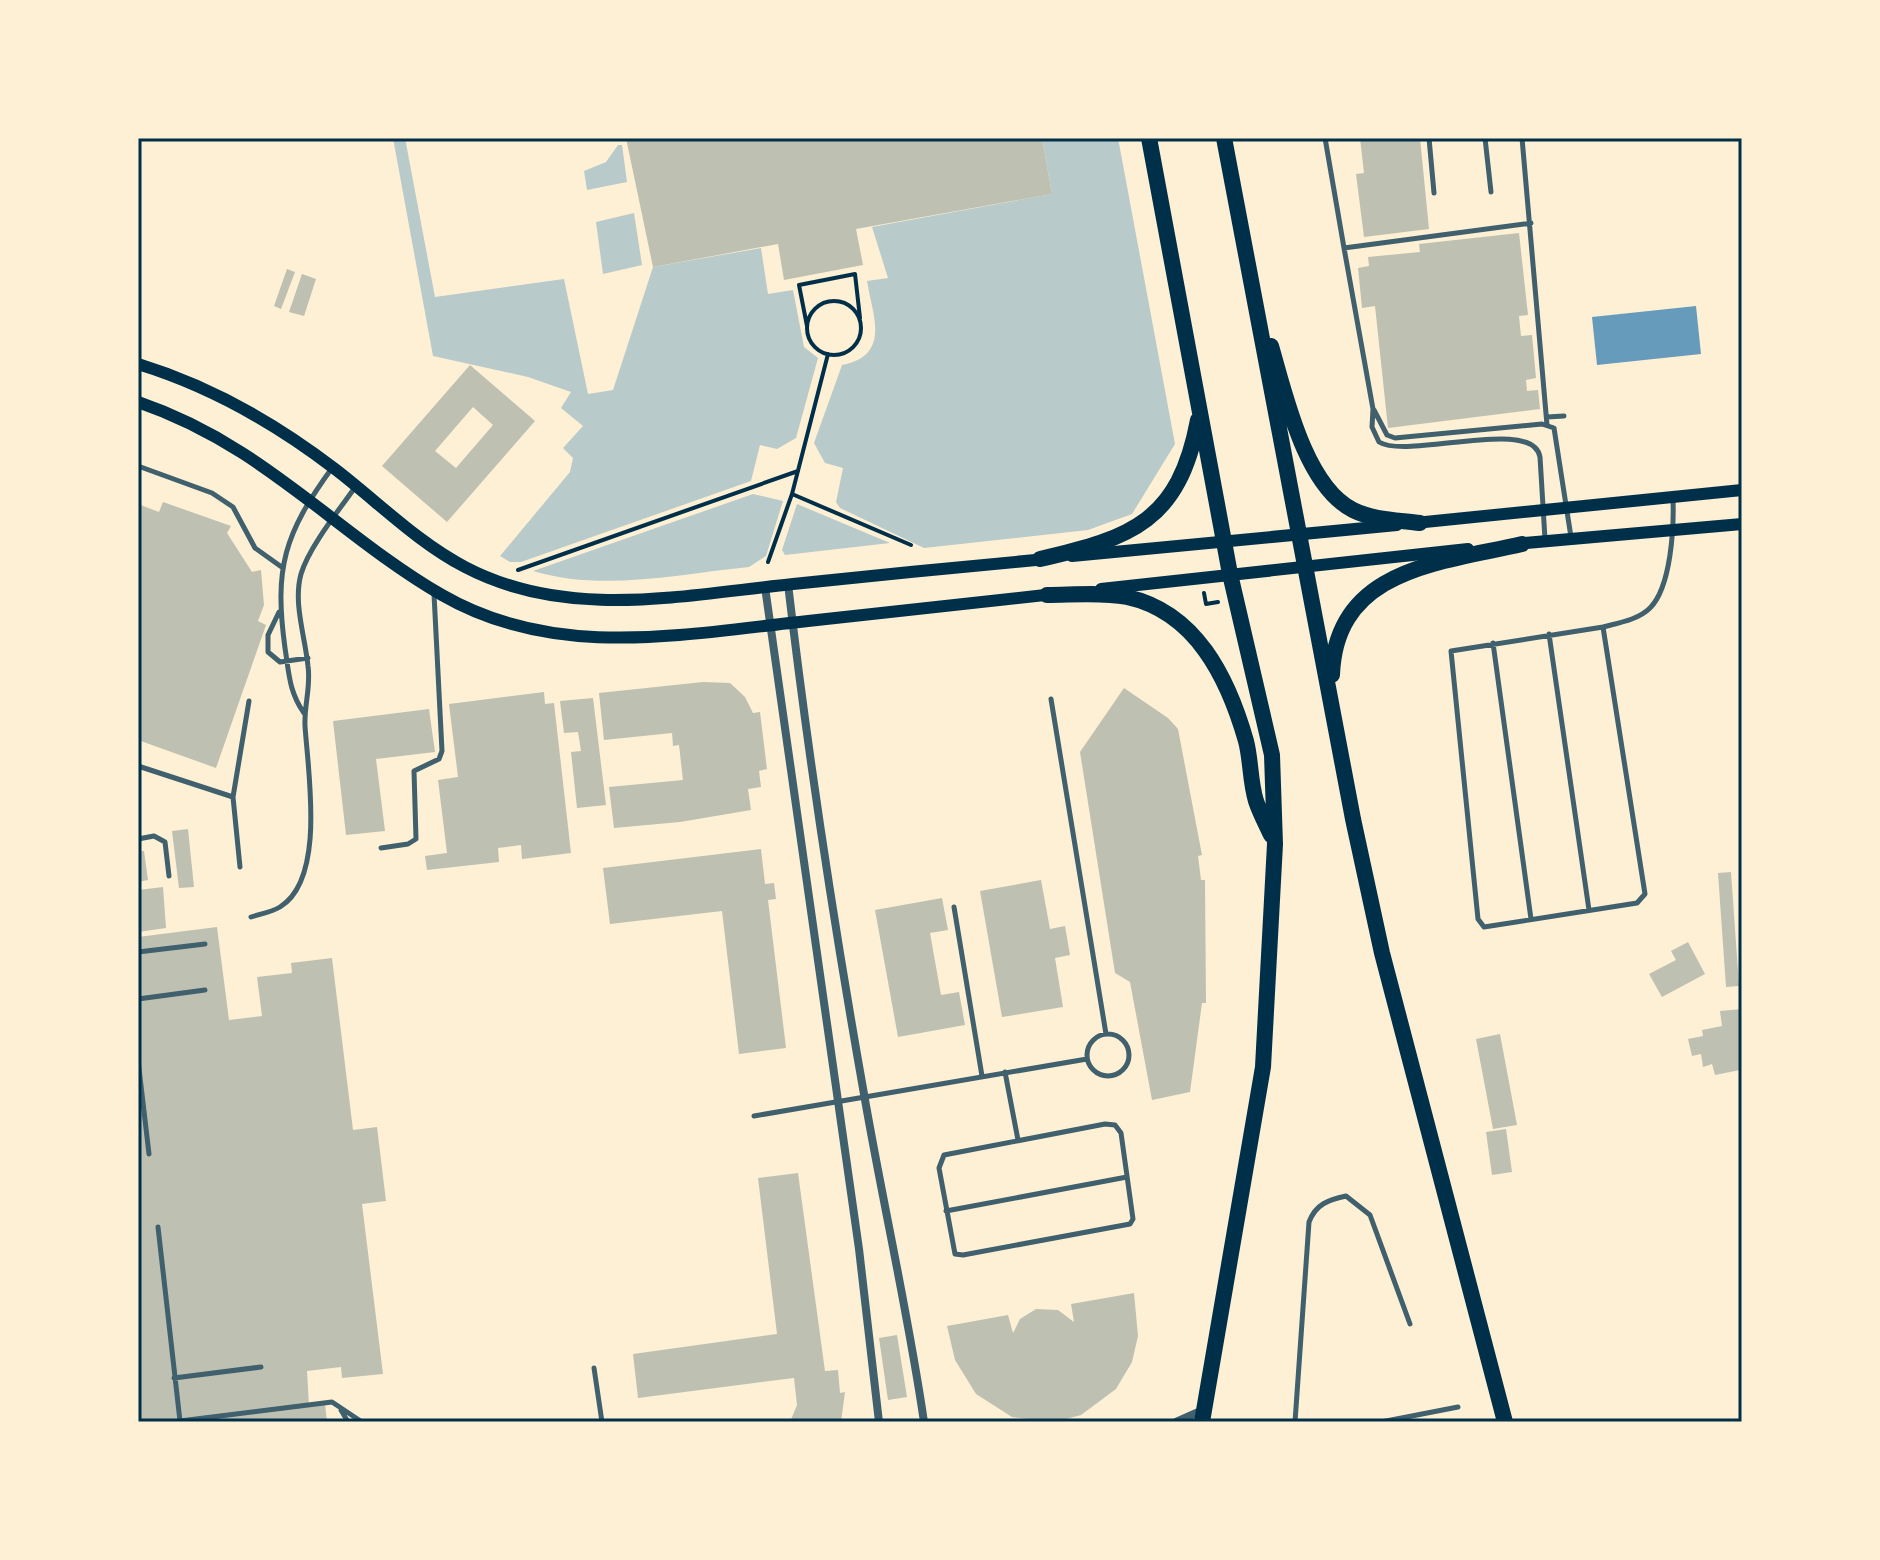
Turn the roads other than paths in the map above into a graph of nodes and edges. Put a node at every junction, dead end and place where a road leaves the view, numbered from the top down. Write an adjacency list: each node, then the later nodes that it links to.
1 (1149, 138): 17 (highway)
2 (1224, 138): 11 (highway)
3 (1325, 138): 10 (lane)
4 (1429, 138): 8 (lane)
5 (1485, 138): 7 (lane)
6 (1522, 138): 9 (lane)
7 (1491, 192)
8 (1434, 193)
9 (1531, 223): 10 (lane); 19 (lane)
10 (1344, 248): 16 (lane)
11 (1248, 272): 32 (highway); 35 (highway)
12 (138, 353): 14 (main road)
13 (138, 364): 14 (main road)
14 (177, 376): 24 (main road)
15 (138, 404): 28 (main road)
16 (1373, 409): 21 (lane); 22 (lane)
17 (1200, 410): 38 (highway); 40 (highway)
18 (1564, 416): 19 (lane)
19 (1547, 417): 20 (lane)
20 (1547, 425): 21 (lane); 29 (lane)
21 (1465, 431): 22 (lane)
22 (1466, 441): 30 (lane)
23 (138, 466): 42 (lane)
24 (333, 467): 25 (main road); 28 (lane)
25 (356, 486): 31 (lane); 45 (main road)
26 (1742, 490): 27 (main road)
27 (1673, 497): 29 (main road); 34 (lane)
28 (309, 499): 31 (main road); 42 (lane)
29 (1568, 507): 30 (main road); 36 (lane)
30 (1545, 509): 32 (main road); 37 (lane)
31 (335, 517): 46 (main road); 54 (lane)
32 (1420, 523): 35 (main road)
33 (1742, 524): 34 (main road)
34 (1674, 529): 36 (main road); 51 (lane)
35 (1300, 534): 38 (main road); 41 (highway)
36 (1571, 537): 37 (main road)
37 (1545, 541): 39 (main road)
38 (1225, 542): 40 (main road); 43 (highway)
39 (1522, 544): 41 (main road); 58 (highway)
40 (1040, 559): 44 (main road)
41 (1306, 565): 43 (main road); 58 (highway)
42 (283, 568): 48 (lane)
43 (1230, 574): 47 (main road); 63 (highway)
44 (788, 584): 45 (main road); 49 (street)
45 (765, 587): 50 (street)
46 (434, 590): 50 (main road); 64 (lane)
47 (1047, 595): 49 (main road); 63 (highway)
48 (280, 610): 55 (lane); 55 (lane)
49 (792, 623): 50 (main road); 80 (street)
50 (769, 625): 81 (street)
51 (1603, 627): 52 (lane); 68 (lane)
52 (1549, 634): 53 (lane); 68 (lane)
53 (1493, 643): 70 (lane); 70 (lane)
54 (308, 658): 55 (lane); 59 (lane)
55 (287, 662): 59 (lane)
56 (1051, 699): 75 (lane)
57 (249, 701): 61 (lane)
58 (1331, 701): 104 (highway)
59 (304, 713): 69 (lane)
60 (138, 766): 61 (lane)
61 (233, 797): 65 (lane)
62 (138, 839): 66 (lane)
63 (1275, 844): 95 (highway)
64 (381, 848)
65 (240, 867)
66 (169, 876)
67 (954, 907): 79 (lane)
68 (1589, 910): 70 (lane)
69 (251, 917)
70 (1531, 919)
71 (205, 944): 72 (lane)
72 (138, 952)
73 (205, 990): 74 (lane)
74 (138, 999)
75 (1106, 1034): 76 (lane); 76 (lane)
76 (1087, 1059): 78 (lane)
77 (138, 1060): 82 (lane)
78 (1005, 1072): 79 (lane); 84 (lane)
79 (982, 1076): 80 (lane)
80 (864, 1096): 81 (lane); 100 (street)
81 (836, 1102): 83 (lane); 99 (street)
82 (140, 1104): 85 (lane)
83 (754, 1116)
84 (1018, 1140): 86 (lane); 87 (lane)
85 (149, 1154)
86 (1127, 1177): 87 (lane); 87 (lane)
87 (946, 1211)
88 (158, 1227): 92 (lane)
89 (1410, 1324): 102 (lane)
90 (261, 1367): 92 (lane)
91 (594, 1368): 98 (lane)
92 (174, 1378): 93 (lane)
93 (338, 1406): 96 (lane); 97 (lane)
94 (1458, 1407): 103 (lane)
95 (1203, 1416): 101 (street)
96 (348, 1422)
97 (362, 1422)
98 (602, 1422)
99 (879, 1422)
100 (924, 1422)
101 (1176, 1422)
102 (1295, 1422)
103 (1381, 1422)
104 (1505, 1422)

